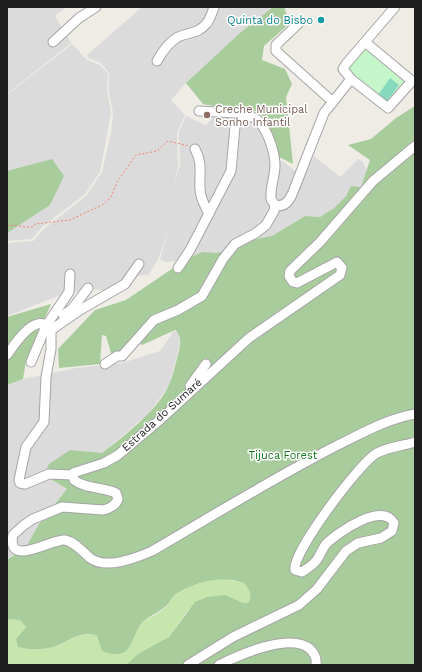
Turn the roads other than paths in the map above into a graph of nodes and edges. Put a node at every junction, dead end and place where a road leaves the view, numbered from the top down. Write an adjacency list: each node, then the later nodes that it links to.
1 (96, 7): 5 (street)
2 (214, 7): 7 (street)
3 (395, 7): 6 (street)
4 (300, 23): 10 (street)
5 (53, 42)
6 (365, 42): 8 (street); 9 (street)
7 (158, 61)
8 (351, 79): 9 (street); 10 (street)
9 (414, 81)
10 (333, 102): 15 (street)
11 (199, 111): 12 (street)
12 (243, 117): 15 (street); 16 (street)
13 (415, 146): 26 (street, Estrada do Sumaré)
14 (195, 149): 16 (street)
15 (276, 205): 24 (street)
16 (208, 214): 18 (street)
17 (139, 264): 21 (street)
18 (178, 268)
19 (70, 274): 21 (street)
20 (88, 288): 21 (street)
21 (49, 328): 22 (street); 23 (street); 29 (street)
22 (7, 356)
23 (31, 362)
24 (105, 364)
25 (206, 364): 26 (street)
26 (190, 391): 29 (street, Estrada do Sumaré)
27 (415, 414): 30 (street)
28 (415, 442): 31 (street)
29 (72, 475): 30 (street)
30 (10, 536)
31 (188, 665)
32 (219, 665): 33 (street)
33 (316, 665)

